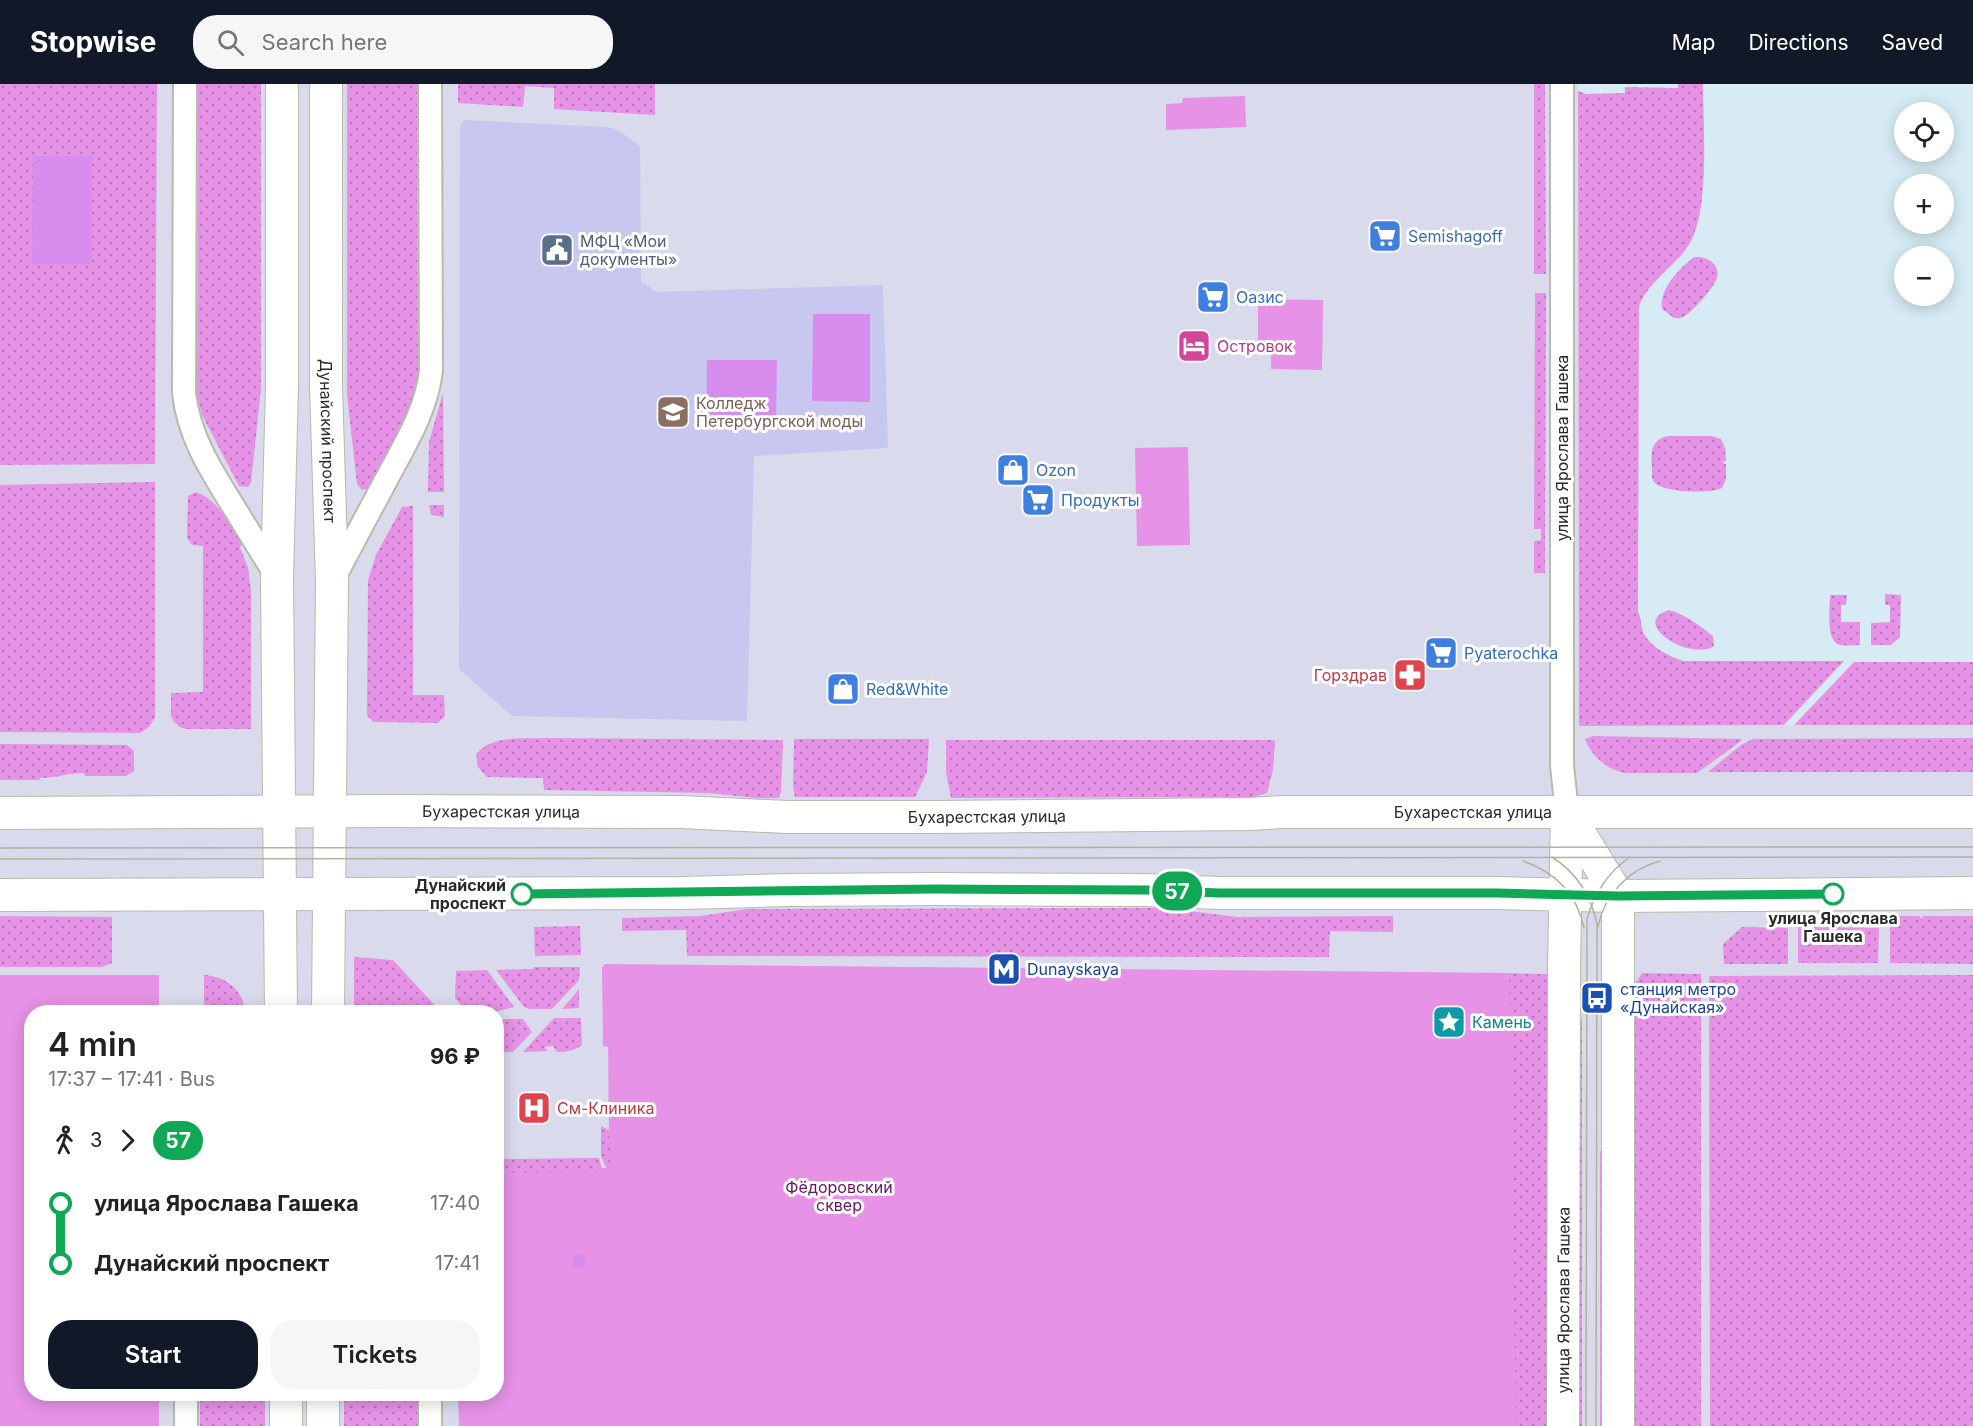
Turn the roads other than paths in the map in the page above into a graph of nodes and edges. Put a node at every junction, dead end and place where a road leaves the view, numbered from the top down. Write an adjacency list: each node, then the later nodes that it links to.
1 (185, 84): 6 (street)
2 (282, 84): 6 (street)
3 (326, 84): 7 (street, Дунайский проспект)
4 (430, 84): 7 (street)
5 (1562, 84): 12 (street, улица Ярослава Гашека)
6 (277, 577): 8 (street)
7 (332, 581): 9 (street, Дунайский проспект)
8 (279, 812): 9 (street, Бухарестская улица); 11 (street, Бухарестская улица); 16 (street)
9 (330, 812): 12 (street, Бухарестская улица); 17 (street, Дунайский проспект)
10 (1973, 812): 12 (street, Бухарестская улица)
11 (0, 813)
12 (1567, 813): 14 (street, улица Ярослава Гашека); 18 (street, улица Ярослава Гашека)
13 (1973, 893): 18 (street)
14 (1567, 894): 17 (street); 18 (street); 29 (street, улица Ярослава Гашека)
15 (0, 895): 16 (street)
16 (279, 895): 17 (street); 19 (street)
17 (329, 895): 20 (street, Дунайский проспект)
18 (1618, 896): 30 (street)
19 (281, 1005)
20 (328, 1005)
21 (186, 1401): 25 (street)
22 (286, 1401): 26 (street)
23 (323, 1401): 27 (street)
24 (430, 1401): 28 (street)
25 (186, 1426)
26 (286, 1426)
27 (323, 1426)
28 (430, 1426)
29 (1563, 1426)
30 (1618, 1426)

